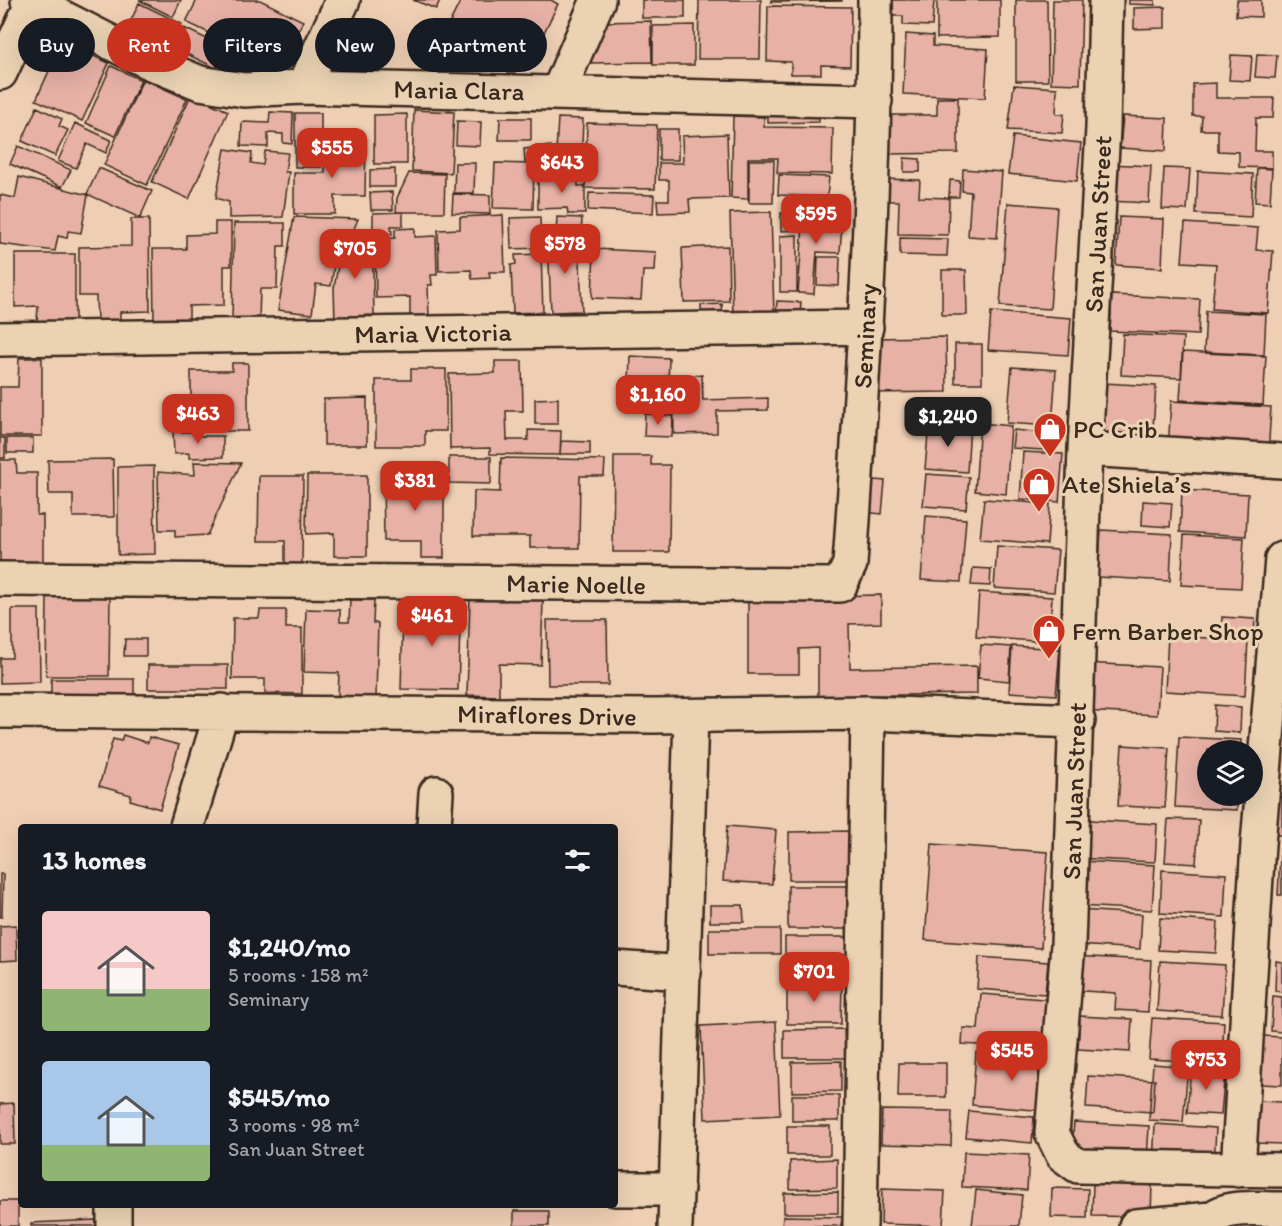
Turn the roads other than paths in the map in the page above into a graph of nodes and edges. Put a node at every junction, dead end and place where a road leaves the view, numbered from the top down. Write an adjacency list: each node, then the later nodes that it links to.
1 (343, 0): 7 (street)
2 (598, 0): 8 (street)
3 (874, 0): 9 (street, Seminary)
4 (1106, 0): 12 (street, San Juan Street)
5 (31, 1): 6 (street); 7 (street, Maria Clara)
6 (0, 73)
7 (303, 87): 8 (street, Maria Clara)
8 (558, 93): 9 (street, Maria Clara)
9 (874, 101): 10 (street, Seminary)
10 (866, 327): 11 (street, Maria Victoria); 15 (street, Seminary)
11 (0, 339)
12 (1085, 448): 13 (street); 21 (street, San Juan Street)
13 (1282, 461)
14 (1282, 559): 27 (street)
15 (850, 564): 16 (street, Marie Noelle)
16 (0, 579)
17 (8, 711): 18 (street, Miraflores Drive)
18 (222, 711): 20 (street, Miraflores Drive); 23 (street)
19 (868, 713): 20 (street, Miraflores Drive); 21 (street, Miraflores Drive); 36 (street)
20 (691, 716): 26 (street)
21 (1078, 722): 27 (street, San Juan Street)
22 (436, 793): 24 (street)
23 (188, 824)
24 (434, 824)
25 (618, 968): 26 (street)
26 (684, 973): 30 (street)
27 (1238, 1170): 28 (street)
28 (1282, 1170)
29 (618, 1189): 30 (street)
30 (677, 1189): 35 (street)
31 (114, 1208): 34 (street)
32 (1282, 1209): 33 (street)
33 (1209, 1222): 37 (street)
34 (114, 1226)
35 (675, 1226)
36 (860, 1226)
37 (1136, 1226)

